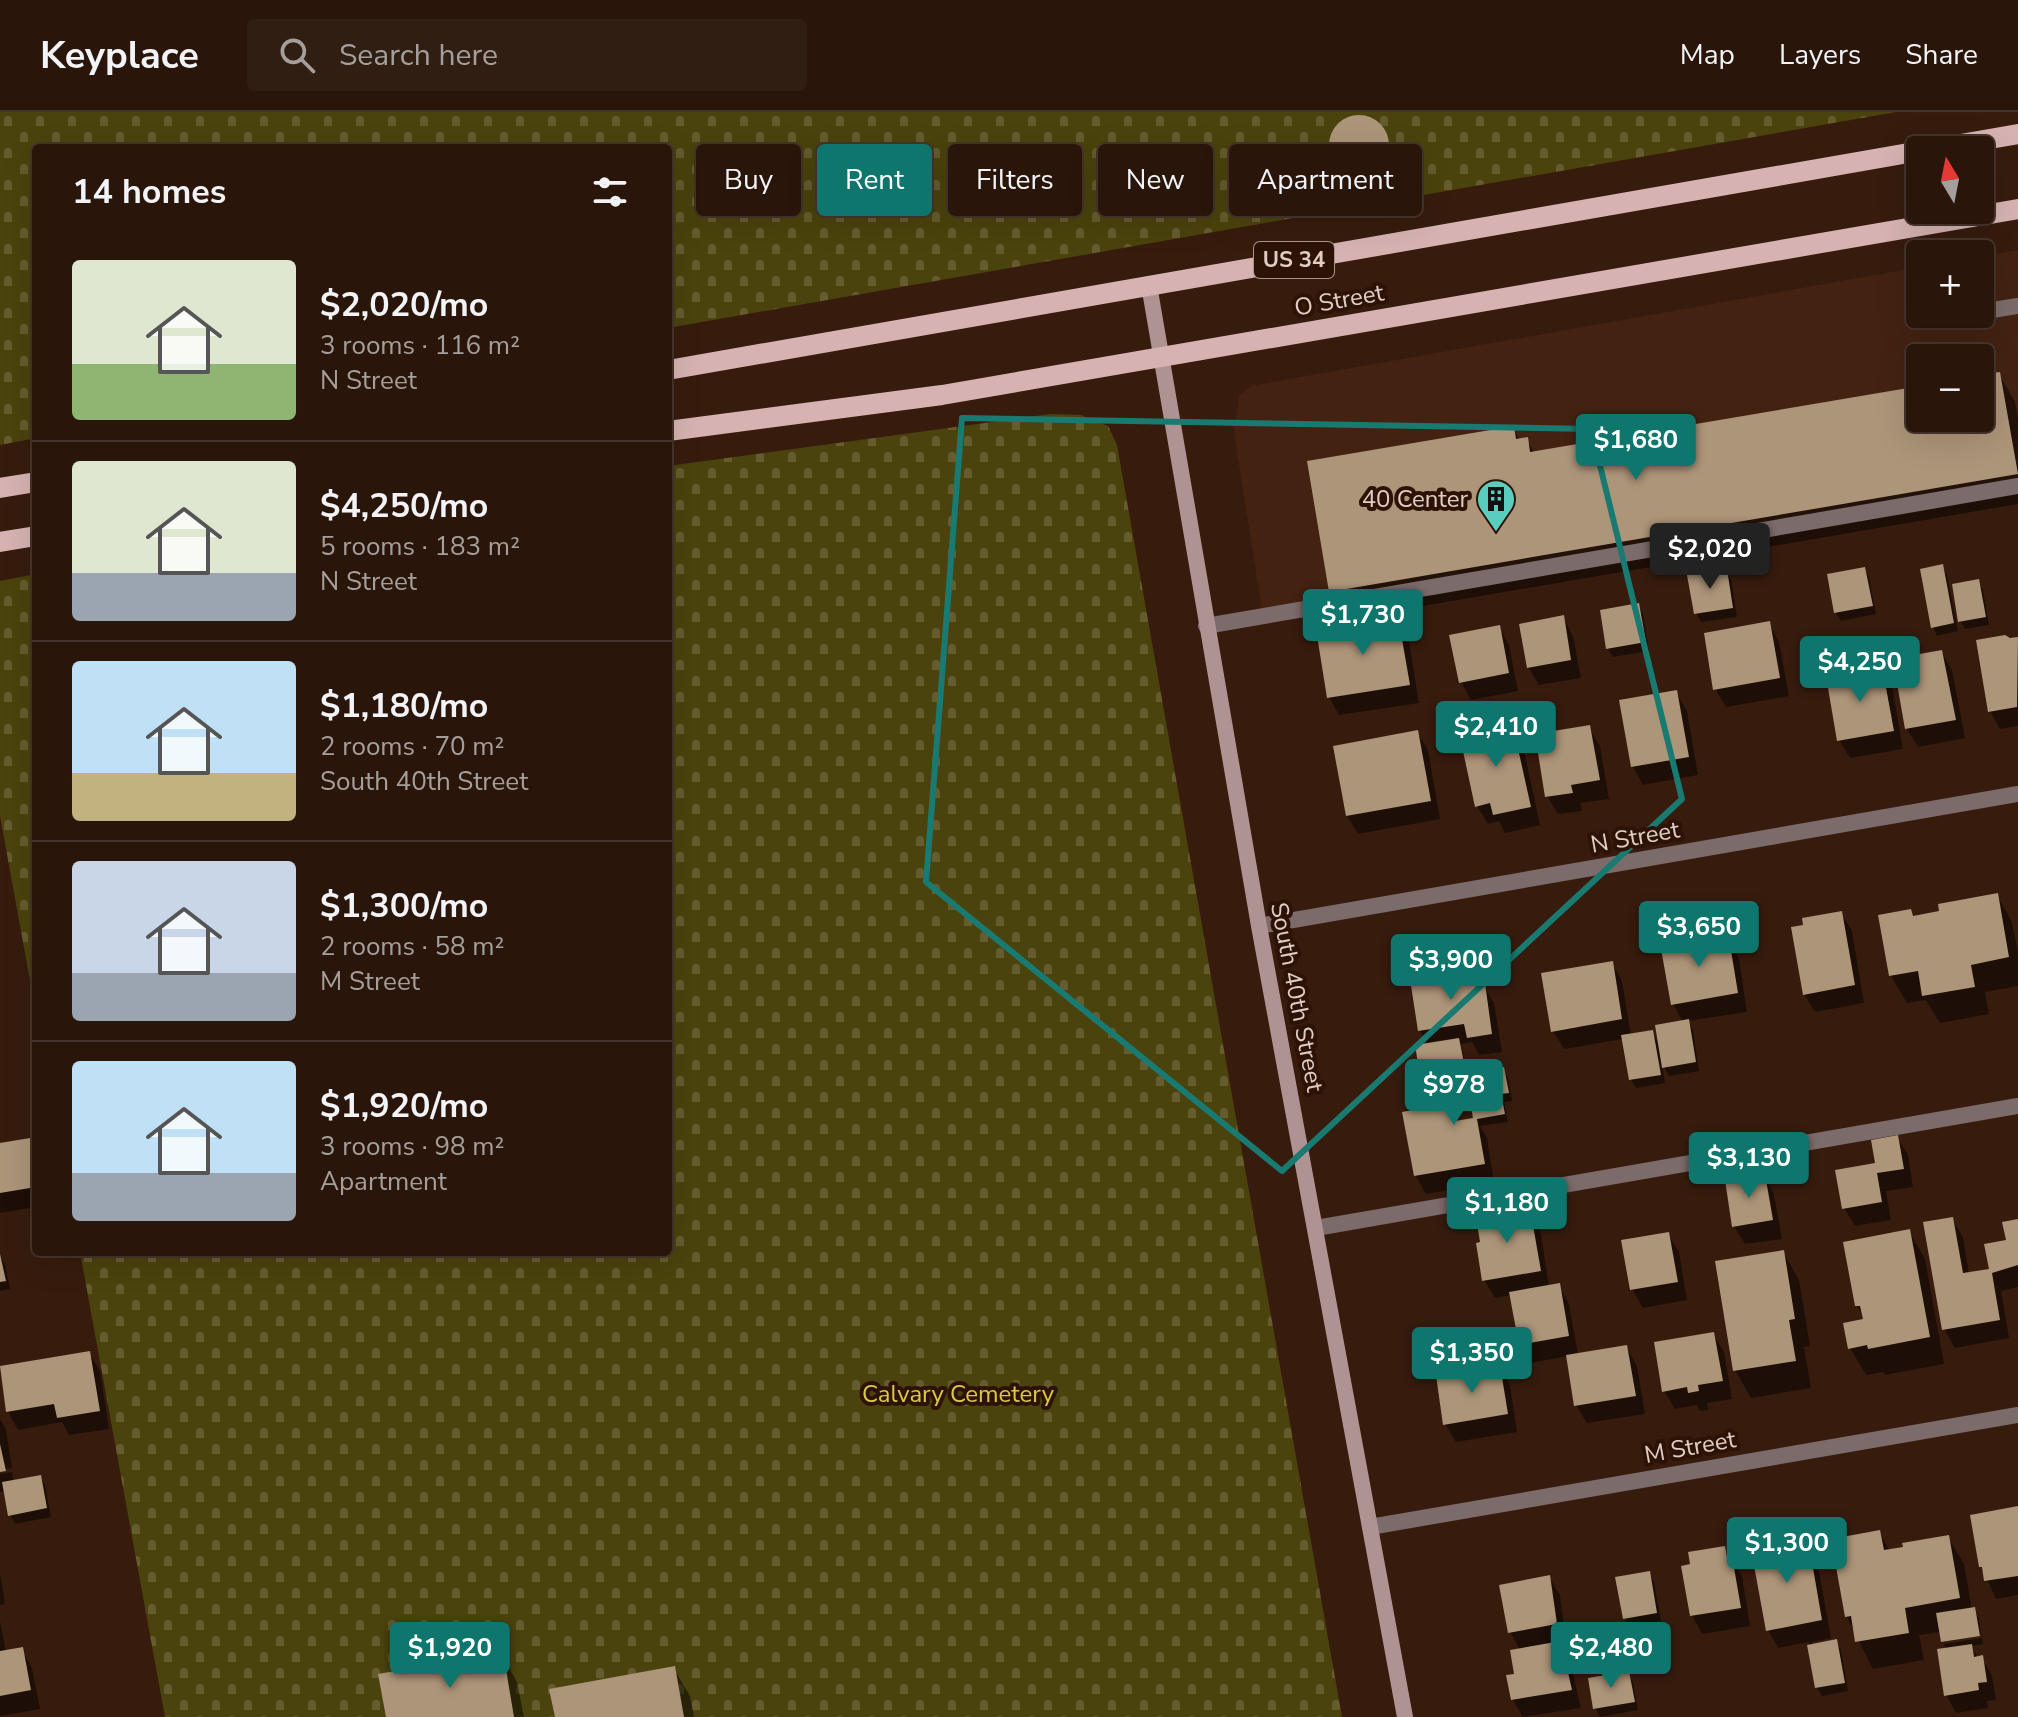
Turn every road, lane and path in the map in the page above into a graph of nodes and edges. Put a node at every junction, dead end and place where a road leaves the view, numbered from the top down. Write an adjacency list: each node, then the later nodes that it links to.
1 (2018, 134): 2 (main road, O Street / US 34)
2 (1994, 138)
3 (1906, 153): 5 (main road, O Street / US 34)
4 (2018, 209): 8 (main road, O Street)
5 (1149, 285): 8 (main road, South 40th Street); 9 (main road, O Street / US 34)
6 (2018, 306): 7 (street)
7 (1994, 310)
8 (1162, 358): 10 (main road, O Street); 16 (main road, South 40th Street)
9 (672, 369)
10 (672, 430)
11 (32, 483): 13 (main road)
12 (2018, 486): 16 (street)
13 (0, 488)
14 (32, 537): 15 (main road)
15 (0, 542)
16 (1206, 626): 18 (main road, South 40th Street)
17 (2018, 794): 18 (street, N Street)
18 (1259, 926): 20 (main road, South 40th Street)
19 (2018, 1106): 20 (street)
20 (1316, 1228): 22 (main road, South 40th Street)
21 (2018, 1415): 22 (street, M Street)
22 (1370, 1527): 23 (main road, South 40th Street)
23 (1405, 1717)

